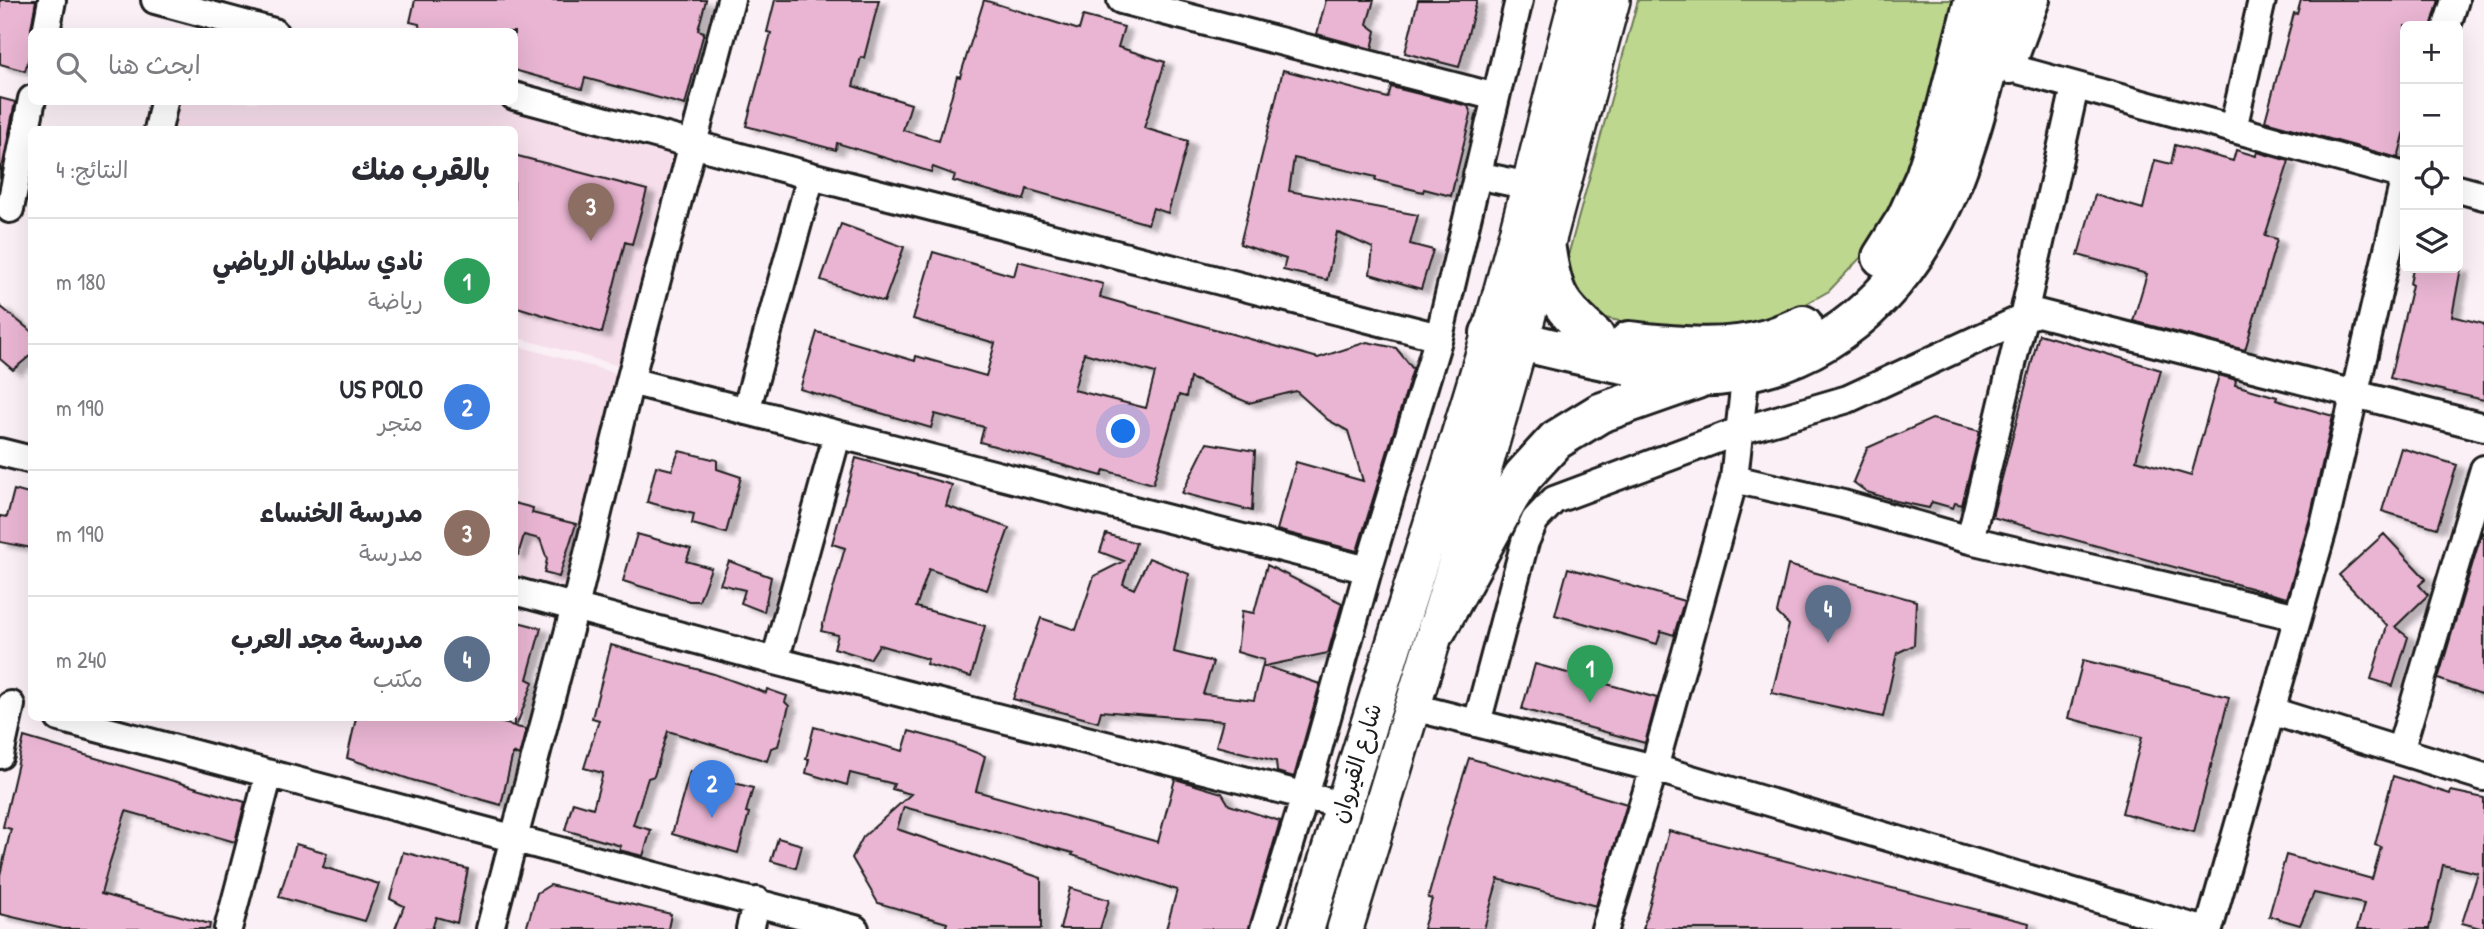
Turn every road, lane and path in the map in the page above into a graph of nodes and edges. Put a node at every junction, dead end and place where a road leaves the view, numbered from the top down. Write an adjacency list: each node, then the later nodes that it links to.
1 (52, 0): 15 (street)
2 (155, 0): 13 (street)
3 (731, 0): 25 (street)
4 (1121, 0): 20 (street)
5 (1519, 0): 20 (street)
6 (1577, 0): 28 (main road)
7 (1612, 0): 32 (main road)
8 (1974, 0): 36 (highway)
9 (2008, 0): 17 (highway)
10 (2036, 0): 17 (street)
11 (2262, 0): 24 (street)
12 (2455, 0): 14 (street)
13 (182, 19): 16 (street)
14 (2449, 21)
15 (47, 28)
16 (246, 28)
17 (2000, 66): 18 (street); 37 (highway)
18 (2075, 87): 24 (street); 33 (street)
19 (518, 97): 25 (street)
20 (1496, 97): 26 (street)
21 (31, 105): 31 (street)
22 (163, 105): 23 (street)
23 (159, 126)
24 (2233, 129): 40 (street)
25 (694, 145): 27 (street); 39 (street)
26 (1477, 175): 28 (street); 35 (street)
27 (811, 176): 35 (street); 41 (street)
28 (1529, 186): 34 (main road)
29 (2463, 190): 30 (street)
30 (2484, 196)
31 (14, 210)
32 (1546, 250): 34 (main road); 36 (highway)
33 (2024, 318): 40 (street); 43 (street); 49 (street)
34 (1508, 325): 36 (highway); 38 (highway); 54 (main road); 67 (main road, شارع القيروان)
35 (1439, 337): 50 (street)
36 (1595, 337)
37 (1746, 371): 38 (highway); 43 (street)
38 (1704, 376): 54 (highway)
39 (630, 382): 41 (street); 52 (street)
40 (2354, 392): 42 (street); 53 (street)
41 (746, 411): 44 (street)
42 (2484, 427)
43 (1739, 431): 48 (street); 60 (street)
44 (837, 436): 50 (street); 55 (street)
45 (0, 452): 46 (street)
46 (28, 459)
47 (2484, 469): 61 (street)
48 (1734, 479): 49 (street); 63 (street)
49 (1970, 540): 53 (street)
50 (1368, 570): 66 (street)
51 (518, 592): 52 (street)
52 (575, 607): 55 (street); 68 (street)
53 (2298, 617): 58 (street)
54 (1437, 629): 57 (main road)
55 (775, 661): 66 (street)
56 (14, 705): 62 (street)
57 (1413, 707): 60 (street); 76 (main road)
58 (2271, 711): 61 (street); 79 (street)
59 (70, 721): 64 (street)
60 (1478, 723): 63 (street)
61 (2400, 751): 65 (street)
62 (0, 755)
63 (1654, 768): 77 (street); 78 (street)
64 (269, 774): 68 (street); 70 (street)
65 (2484, 776)
66 (1305, 796): 67 (street); 74 (street)
67 (1342, 805): 75 (main road, شارع القيروان)
68 (514, 838): 69 (street); 71 (street)
69 (757, 901): 72 (street); 73 (street)
70 (228, 929)
71 (490, 929)
72 (750, 929)
73 (855, 929)
74 (1264, 929)
75 (1306, 929)
76 (1345, 929)
77 (1605, 929)
78 (2199, 929)
79 (2209, 929)

